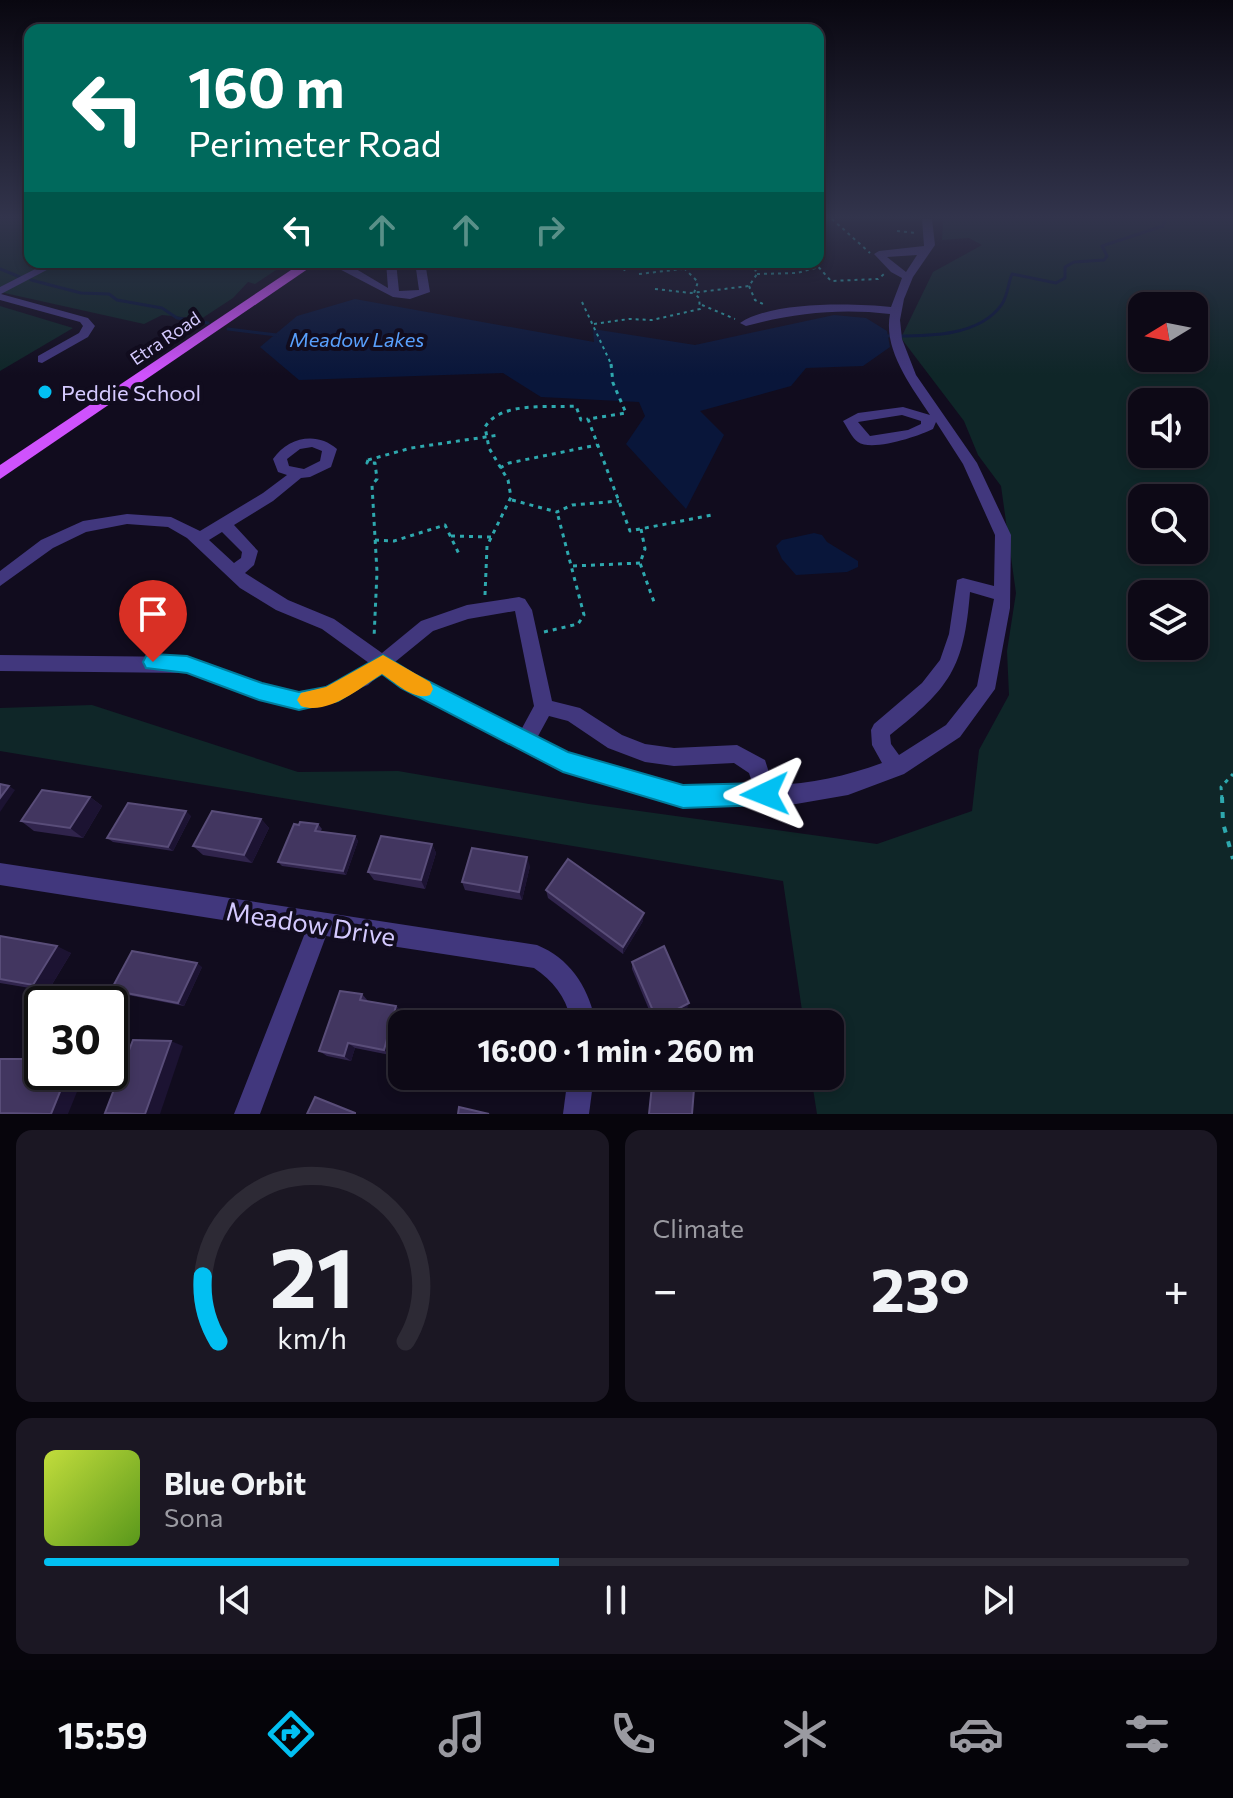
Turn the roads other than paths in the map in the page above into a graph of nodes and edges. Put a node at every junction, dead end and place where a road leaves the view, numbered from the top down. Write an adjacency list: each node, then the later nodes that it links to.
1 (41, 271): 10 (street)
2 (299, 271): 15 (main road, Etra Road)
3 (350, 271): 9 (street)
4 (392, 271): 9 (street)
5 (421, 271): 9 (street)
6 (897, 271): 8 (street)
7 (912, 271): 8 (street)
8 (908, 277): 11 (street)
9 (394, 292)
10 (0, 294): 13 (street)
11 (895, 311): 12 (street); 14 (street)
12 (746, 323)
13 (42, 359)
14 (933, 418): 14 (street); 21 (street)
15 (0, 473)
16 (297, 474): 17 (street)
17 (224, 525): 18 (street); 19 (street)
18 (199, 539): 19 (street); 20 (street)
19 (234, 573): 23 (street)
20 (0, 580)
21 (1002, 595): 26 (street); 26 (street)
22 (0, 663): 23 (street)
23 (383, 663): 24 (street); 25 (street)
24 (544, 707): 25 (street); 27 (street)
25 (524, 743): 27 (street)
26 (897, 767): 27 (street)
27 (765, 794)
28 (0, 874): 29 (street, Meadow Drive)
29 (319, 925): 30 (street, Meadow Drive); 32 (street)
30 (582, 1010)
31 (579, 1090): 33 (street)
32 (247, 1114)
33 (576, 1114)

